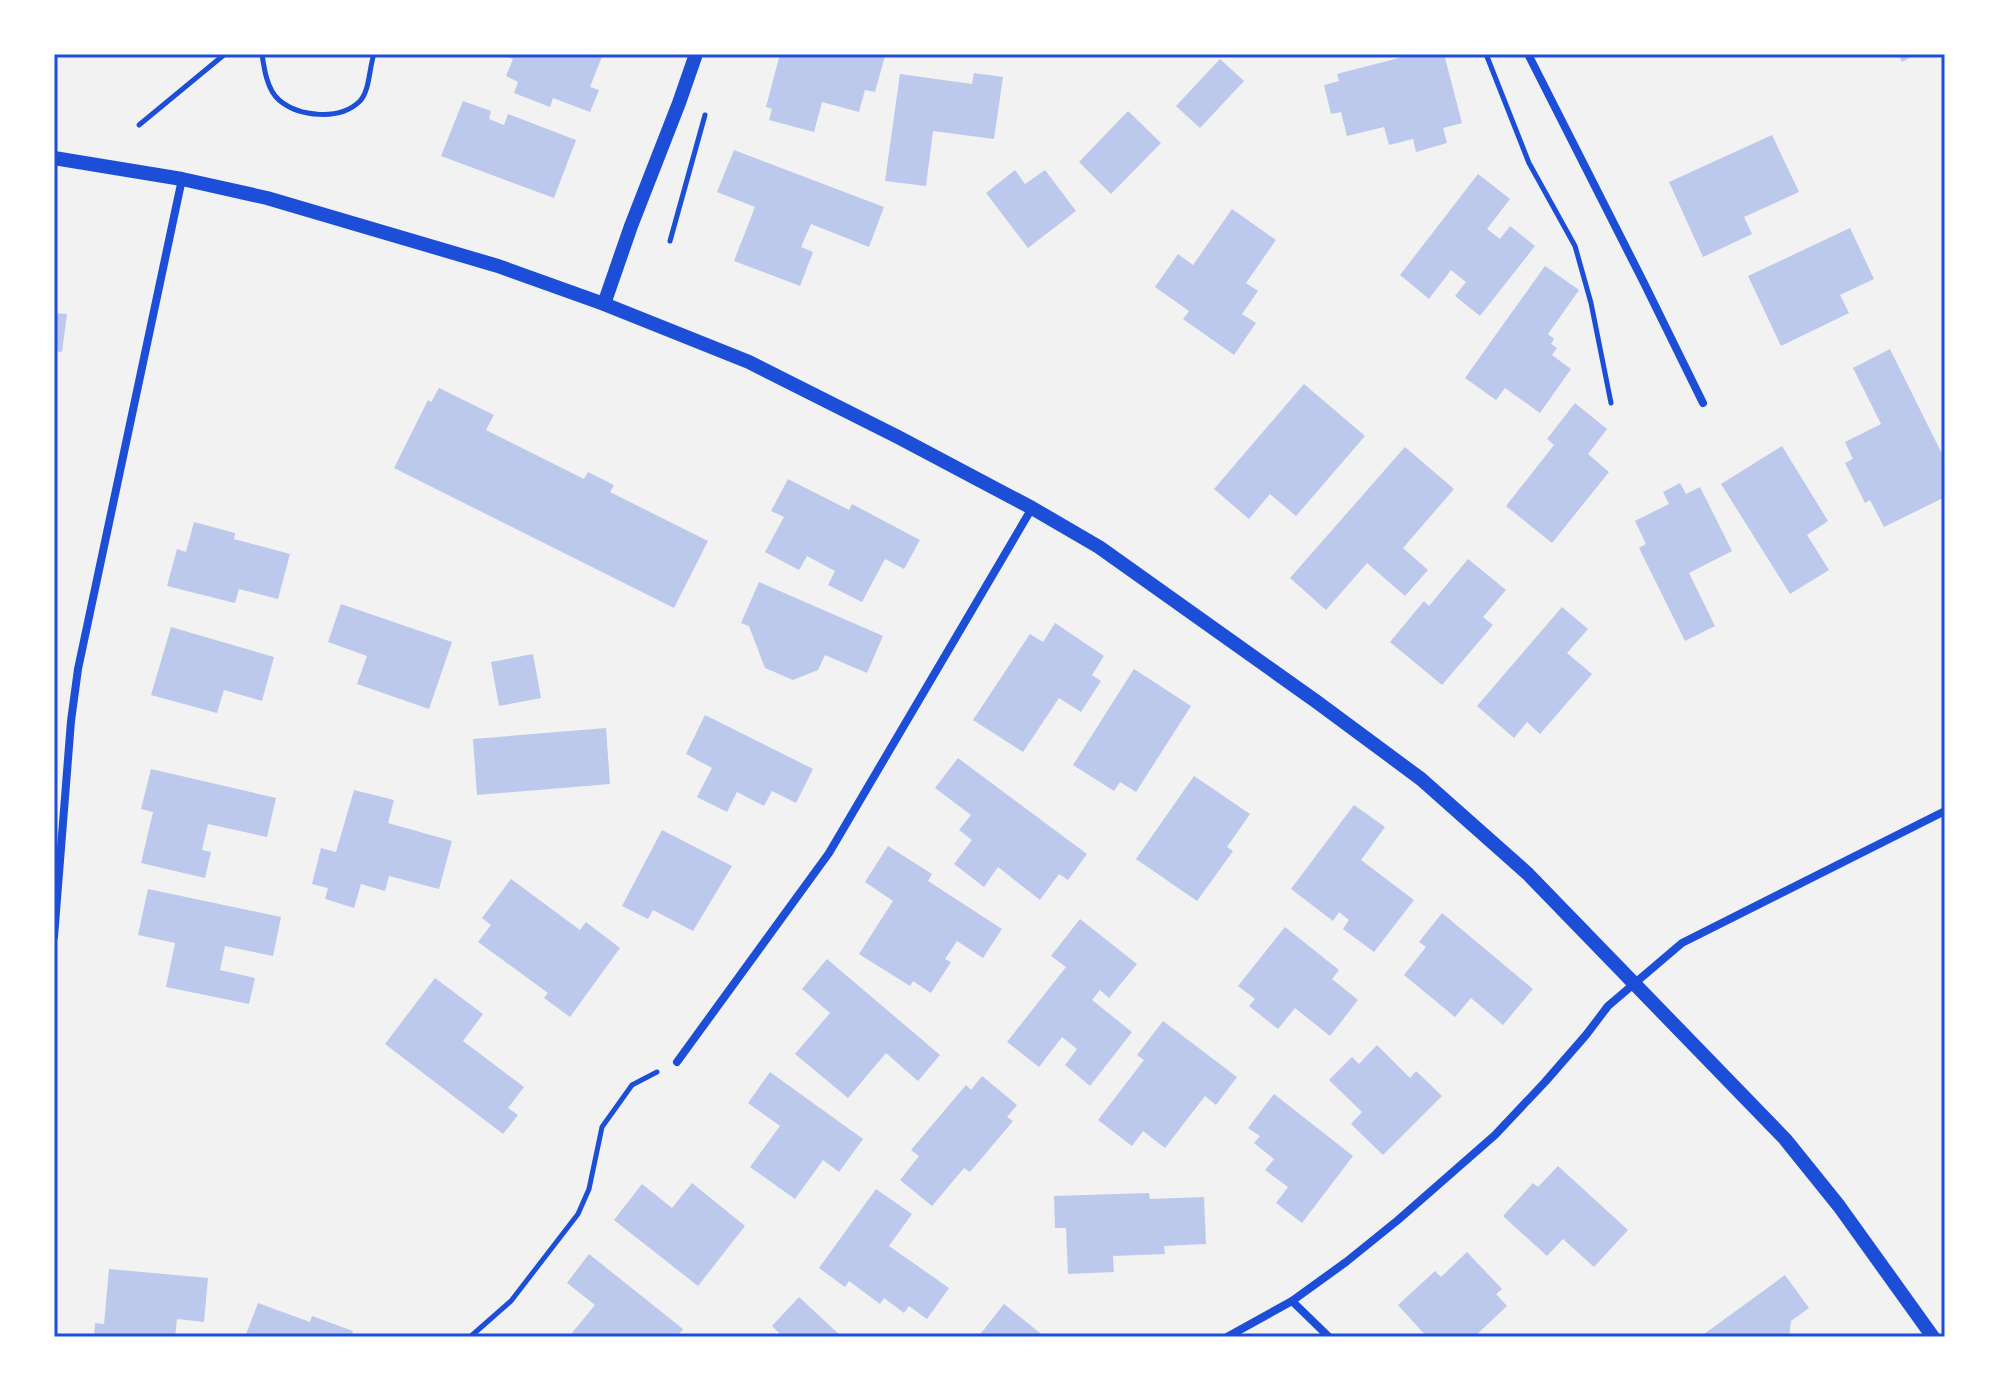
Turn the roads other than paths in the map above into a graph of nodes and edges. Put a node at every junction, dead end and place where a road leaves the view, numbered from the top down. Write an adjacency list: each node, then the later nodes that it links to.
1 (696, 54): 5 (street)
2 (1528, 54): 6 (street)
3 (54, 158): 4 (street)
4 (182, 179): 5 (street); 9 (street)
5 (604, 304): 7 (street)
6 (1703, 403)
7 (1032, 508): 10 (street); 11 (street)
8 (1945, 811): 10 (street)
9 (54, 937)
10 (1635, 983): 12 (street); 15 (street)
11 (677, 1062)
12 (1292, 1301): 13 (street); 14 (street)
13 (1227, 1337)
14 (1329, 1337)
15 (1933, 1337)

